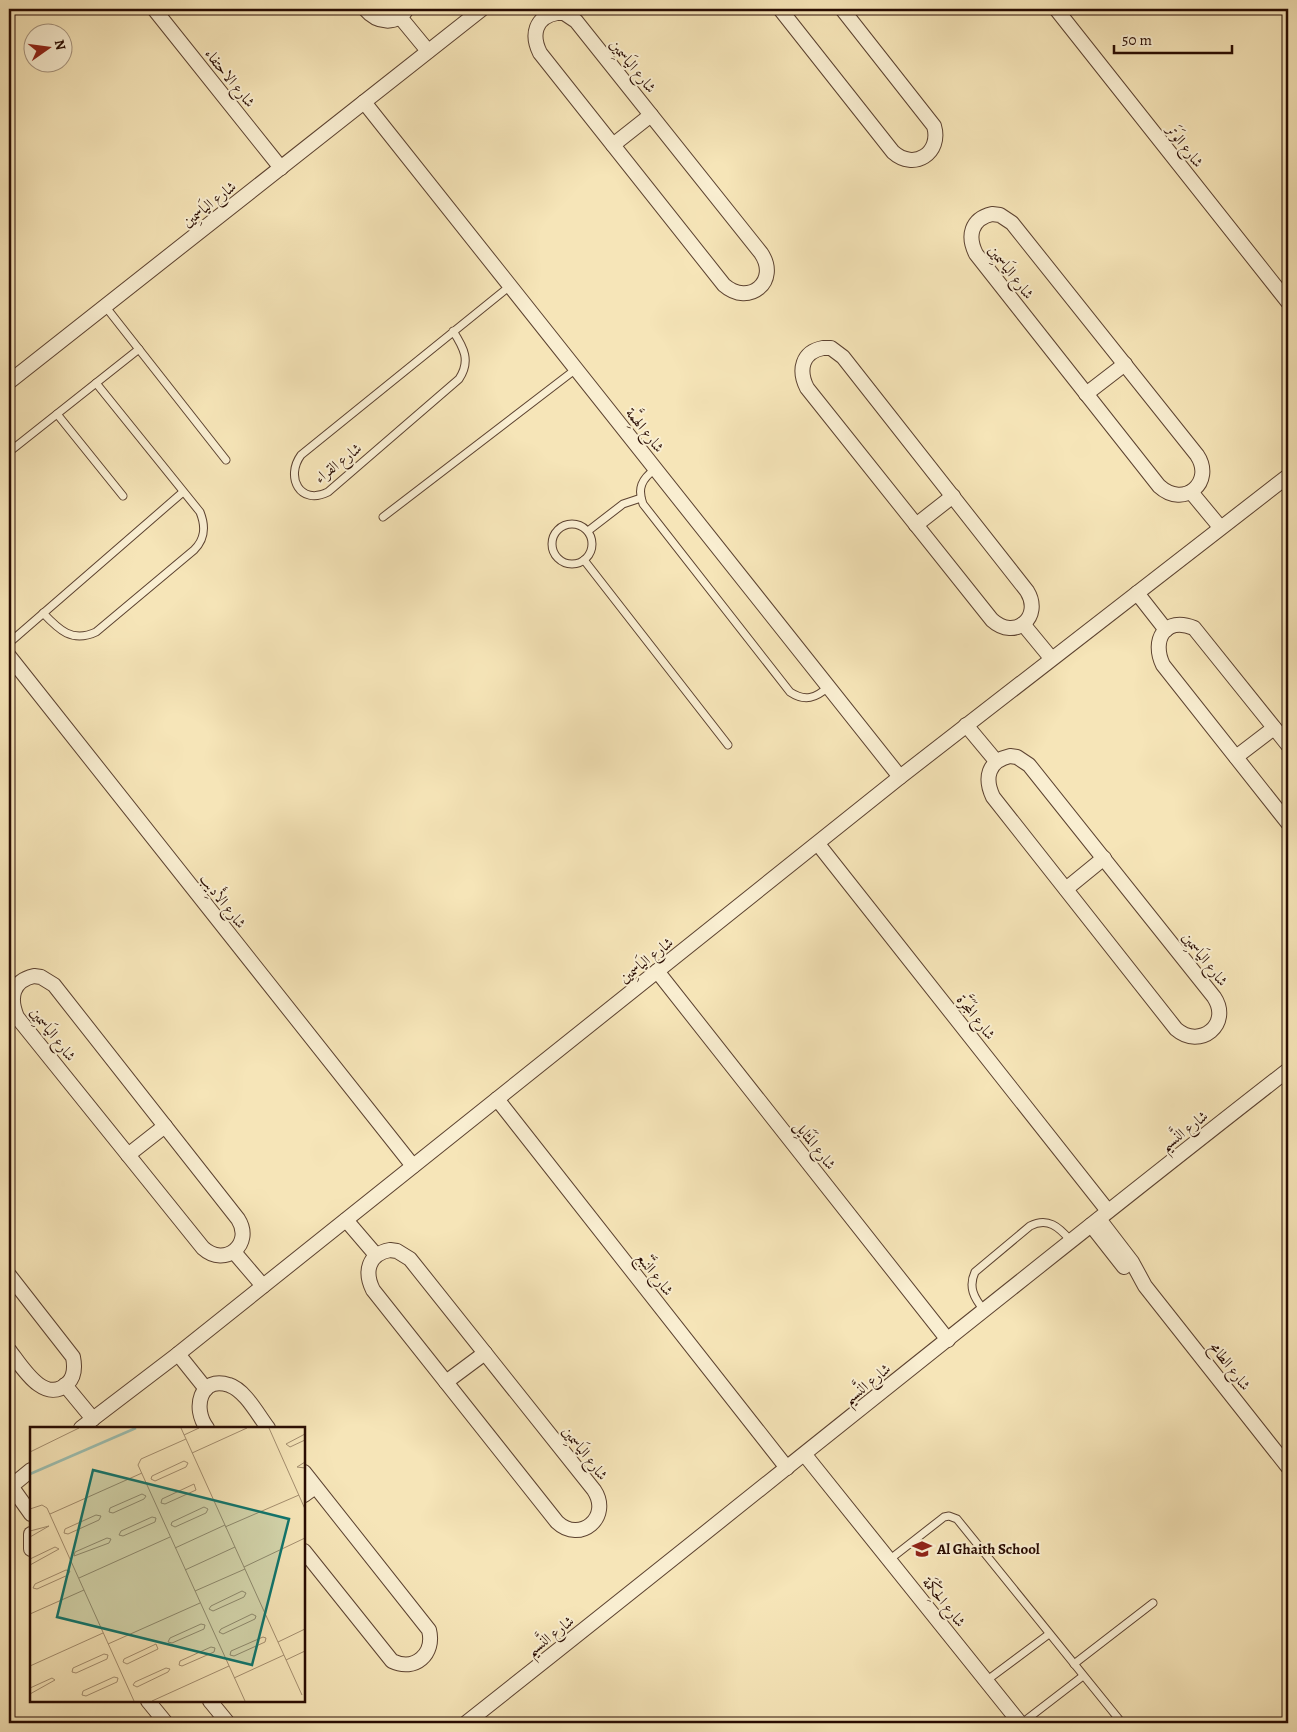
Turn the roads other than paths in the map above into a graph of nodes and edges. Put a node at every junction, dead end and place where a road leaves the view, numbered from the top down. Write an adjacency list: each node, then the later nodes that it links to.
1 (154, 9): 13 (street, شارع الاحتفاء)
2 (365, 9): 7 (street)
3 (482, 9): 9 (street, شارع اليَاسمِين)
4 (842, 9): 6 (street)
5 (1056, 9): 15 (street, شارع الوَتَر)
6 (783, 10)
7 (403, 13): 9 (street)
8 (538, 14): 11 (street, شارع اليَاسمِين); 12 (street, شارع اليَاسمِين)
9 (428, 51): 10 (street, شارع اليَاسمِين)
10 (364, 102): 13 (street, شارع اليَاسمِين); 14 (street, شارع الهِمَّة)
11 (651, 115): 12 (street, شارع اليَاسمِين); 12 (street, شارع اليَاسمِين)
12 (613, 145)
13 (281, 168): 16 (street, شارع اليَاسمِين)
14 (510, 286): 17 (lane, شارع القراء); 20 (street, شارع الهِمَّة)
15 (1288, 302)
16 (105, 306): 18 (lane); 21 (street, شارع اليَاسمِين)
17 (454, 331): 17 (lane, شارع القراء)
18 (139, 349): 22 (lane); 26 (lane)
19 (1125, 364): 23 (street); 23 (street, شارع اليَاسمِين); 30 (street, شارع اليَاسمِين)
20 (576, 369): 27 (street, شارع الهِمَّة); 34 (lane)
21 (9, 382)
22 (96, 383): 24 (lane); 29 (lane)
23 (1086, 394): 30 (street, شارع اليَاسمِين)
24 (57, 414): 25 (lane); 31 (lane)
25 (9, 452)
26 (226, 460)
27 (655, 469): 33 (lane); 46 (street, شارع الهِمَّة)
28 (1288, 476): 36 (street, شارع اليَاسمِين)
29 (183, 492): 40 (lane); 40 (lane)
30 (1191, 492): 36 (street)
31 (123, 496)
32 (953, 496): 35 (street); 35 (street); 41 (street)
33 (641, 498): 37 (lane); 46 (lane)
34 (383, 517)
35 (916, 524): 41 (street)
36 (1220, 527): 39 (street, شارع اليَاسمِين)
37 (588, 530): 38 (lane); 38 (lane)
38 (584, 560): 49 (lane)
39 (1137, 593): 42 (street); 45 (street, شارع اليَاسمِين)
40 (43, 613): 43 (lane)
41 (1023, 624): 45 (street)
42 (1166, 630): 48 (street); 51 (street)
43 (9, 642)
44 (9, 656): 63 (street, شارع الأَدِيب)
45 (1051, 658): 47 (street, شارع اليَاسمِين)
46 (828, 687): 53 (street, شارع الهِمَّة)
47 (966, 725): 52 (street); 53 (street, شارع اليَاسمِين)
48 (1274, 728): 50 (street); 51 (street)
49 (728, 745)
50 (1288, 745)
51 (1236, 757): 54 (street)
52 (996, 762): 56 (street, شارع اليَاسمِين); 57 (street, شارع اليَاسمِين)
53 (900, 777): 55 (street, شارع اليَاسمِين)
54 (1288, 824)
55 (818, 844): 58 (street, شارع اليَاسمِين); 64 (street, شارع المَجَرَّة)
56 (1104, 858): 57 (street); 57 (street, شارع اليَاسمِين)
57 (1066, 889)
58 (657, 971): 60 (street, شارع اليَاسمِين); 72 (street, شارع المَثَايِل)
59 (1288, 1070): 64 (street, شارع النَّسيم)
60 (497, 1099): 63 (street, شارع اليَاسمِين); 85 (street, شارع النَّبْع)
61 (165, 1126): 62 (street); 62 (street, شارع اليَاسمِين); 67 (street, شارع اليَاسمِين)
62 (128, 1155): 67 (street, شارع اليَاسمِين)
63 (413, 1166): 65 (street, شارع اليَاسمِين)
64 (1099, 1218): 66 (street, شارع النَّسيم); 84 (street, شارع الطامح)
65 (346, 1220): 68 (street); 70 (street, شارع اليَاسمِين)
66 (1070, 1240): 71 (street, شارع النَّسيم); 71 (lane)
67 (234, 1252): 70 (street)
68 (376, 1255): 74 (street, شارع اليَاسمِين); 76 (street, شارع اليَاسمِين)
69 (9, 1275): 77 (street)
70 (263, 1286): 75 (street, شارع اليَاسمِين)
71 (984, 1310): 72 (street, شارع النَّسيم)
72 (948, 1340): 83 (street, شارع النَّسيم)
73 (9, 1350): 77 (street)
74 (484, 1353): 76 (street); 76 (street, شارع اليَاسمِين)
75 (178, 1354): 78 (street); 79 (street, شارع اليَاسمِين)
76 (446, 1382)
77 (65, 1385): 79 (street)
78 (206, 1389): 81 (street); 82 (street)
79 (92, 1419): 80 (street, شارع اليَاسمِين)
80 (82, 1427)
81 (206, 1427)
82 (267, 1427)
83 (805, 1455): 85 (street, شارع النَّسيم); 93 (street, شارع الحِكْمَة)
84 (1288, 1467)
85 (787, 1468): 103 (street, شارع النَّسيم)
86 (30, 1471): 88 (street)
87 (305, 1473): 89 (street)
88 (10, 1487): 91 (street)
89 (315, 1487): 90 (street); 92 (street)
90 (305, 1494)
91 (30, 1513)
92 (305, 1552)
93 (889, 1560): 95 (lane); 98 (street, شارع الحِكْمَة)
94 (1153, 1603): 96 (lane)
95 (1049, 1634): 96 (lane); 98 (lane)
96 (1074, 1664): 97 (lane)
97 (1084, 1676): 104 (lane); 105 (lane)
98 (986, 1681): 104 (street, شارع الحِكْمَة)
99 (149, 1702): 101 (street)
100 (211, 1702): 102 (street)
101 (166, 1723)
102 (228, 1723)
103 (466, 1723)
104 (1021, 1723)
105 (1122, 1723)

